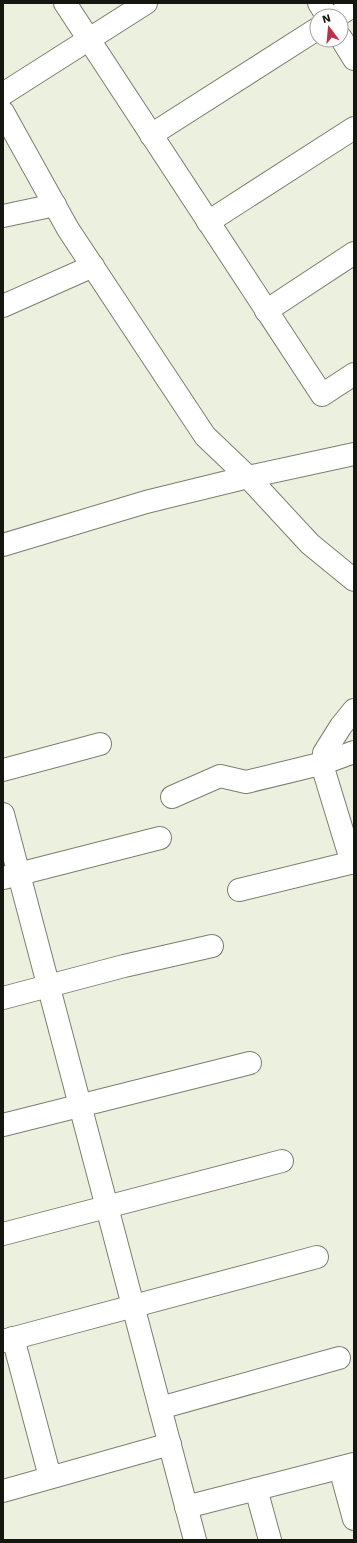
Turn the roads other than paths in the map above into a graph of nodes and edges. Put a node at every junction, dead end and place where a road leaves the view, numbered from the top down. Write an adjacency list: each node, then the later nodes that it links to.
1 (65, 3): 4 (street)
2 (146, 3): 4 (street)
3 (309, 34): 10 (street)
4 (88, 40): 7 (street); 10 (street)
5 (347, 48): 6 (street)
6 (354, 59)
7 (3, 94)
8 (3, 112): 11 (street)
9 (354, 128): 13 (street)
10 (151, 135): 13 (street)
11 (55, 205): 12 (street); 15 (street)
12 (3, 216)
13 (208, 222): 17 (street)
14 (354, 253): 17 (street)
15 (93, 266): 16 (street); 20 (street)
16 (3, 306)
17 (266, 310): 18 (street)
18 (354, 374)
19 (354, 454): 20 (street)
20 (248, 477): 21 (street); 22 (street)
21 (3, 545)
22 (354, 580)
23 (354, 710): 26 (street)
24 (100, 744): 27 (street)
25 (354, 752): 26 (street)
26 (324, 763): 28 (street); 31 (street)
27 (3, 770)
28 (172, 797)
29 (3, 814): 32 (street)
30 (160, 838): 32 (street)
31 (353, 862): 33 (street)
32 (11, 876): 35 (street)
33 (239, 890)
34 (212, 946): 35 (street)
35 (48, 986): 36 (street); 38 (street)
36 (3, 998)
37 (250, 1063): 38 (street)
38 (80, 1106): 39 (street); 41 (street)
39 (3, 1125)
40 (282, 1161): 41 (street)
41 (107, 1207): 42 (street); 44 (street)
42 (3, 1234)
43 (317, 1257): 44 (street)
44 (133, 1306): 45 (street); 47 (street)
45 (8, 1339): 50 (street)
46 (339, 1358): 47 (street)
47 (160, 1408): 48 (street)
48 (170, 1444): 50 (street); 53 (street)
49 (347, 1466): 51 (street); 54 (street)
50 (50, 1477): 52 (street)
51 (256, 1489): 53 (street); 56 (street)
52 (3, 1490)
53 (186, 1507): 55 (street)
54 (354, 1519)
55 (195, 1540)
56 (270, 1540)

